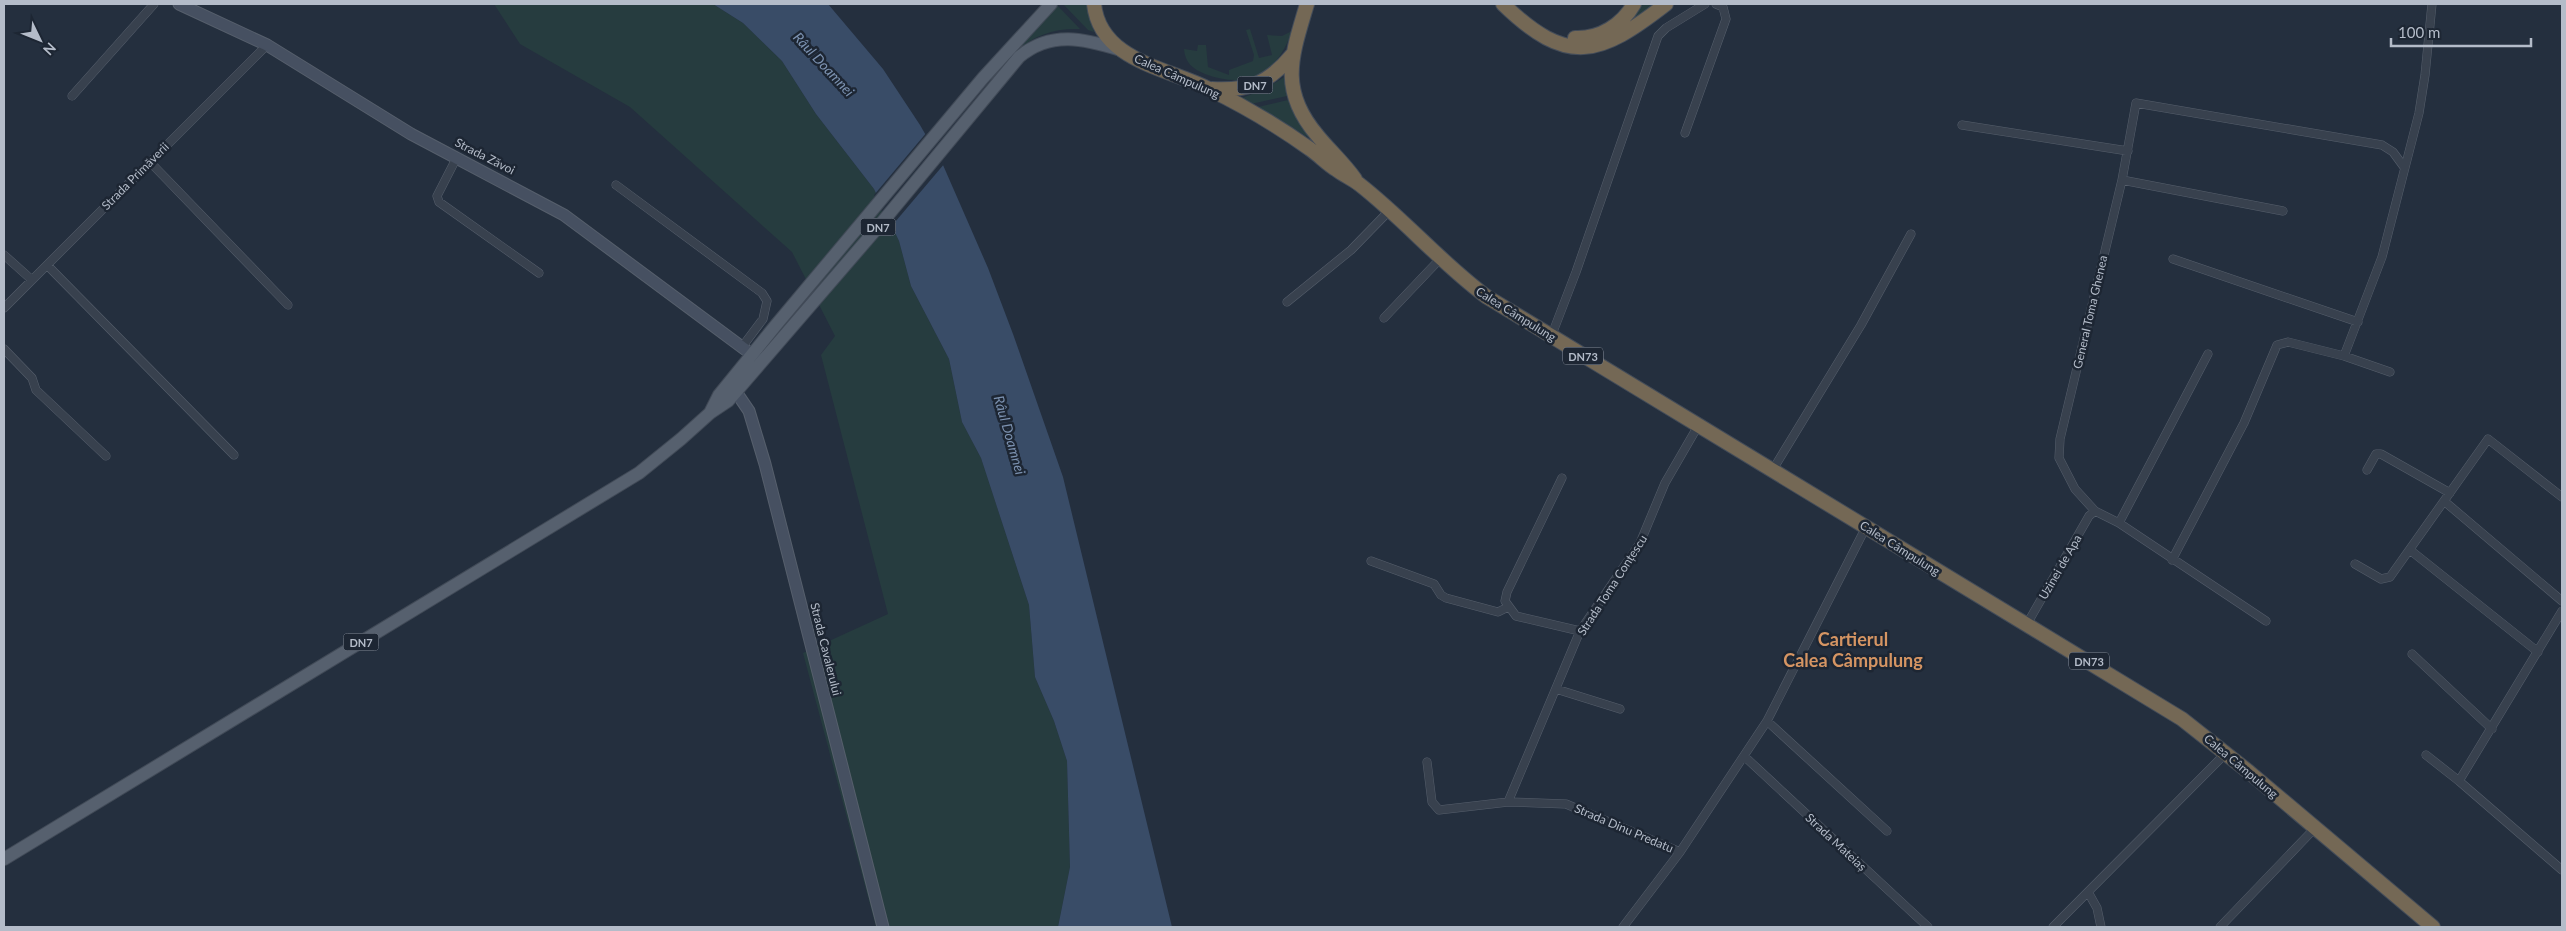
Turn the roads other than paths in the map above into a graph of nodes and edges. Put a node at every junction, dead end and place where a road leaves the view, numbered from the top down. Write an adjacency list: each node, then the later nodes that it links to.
1 (154, 4): 17 (street)
2 (179, 4): 13 (street, Strada Zăvoi)
3 (1050, 4): 46 (main road, DN7)
4 (1094, 4): 14 (highway, DN7)
5 (1307, 4): 15 (highway, Calea Câmpulung / DN7)
6 (1503, 4): 9 (highway)
7 (1514, 4): 8 (highway)
8 (1634, 4)
9 (1666, 4)
10 (1705, 4): 41 (street)
11 (1716, 4): 19 (street)
12 (2432, 4): 23 (street)
13 (267, 45): 21 (street, Strada Zăvoi); 22 (street, Strada Primăverii)
14 (1122, 51): 16 (highway, Calea Câmpulung / DN7); 46 (main road, DN7)
15 (1292, 55): 16 (highway, DN7); 25 (highway, Calea Câmpulung)
16 (1209, 89): 25 (highway, Calea Câmpulung)
17 (72, 96)
18 (1962, 124): 20 (street)
19 (1685, 133)
20 (2128, 151): 23 (street, General Toma Ghenea); 24 (street, General Toma Ghenea)
21 (458, 157): 34 (street); 42 (street, Strada Zăvoi)
22 (150, 162): 33 (street, Strada Primăverii); 37 (street)
23 (2404, 167): 40 (street)
24 (2122, 180): 28 (street); 58 (street, General Toma Ghenea)
25 (1358, 183): 27 (highway, Calea Câmpulung / DN73)
26 (616, 185): 42 (street)
27 (1389, 211): 31 (highway, Calea Câmpulung / DN73); 36 (street)
28 (2283, 211)
29 (1911, 234): 53 (street)
30 (4, 255): 35 (street)
31 (1440, 259): 39 (street); 41 (highway, Calea Câmpulung / DN73)
32 (2173, 259): 40 (street)
33 (47, 265): 35 (street, Strada Primăverii); 51 (street)
34 (540, 273)
35 (32, 280): 38 (street, Strada Primăverii)
36 (1287, 302)
37 (288, 304)
38 (4, 308)
39 (1384, 318)
40 (2358, 322): 45 (street)
41 (1551, 337): 49 (highway, Calea Câmpulung / DN73)
42 (742, 346): 46 (street, Strada Zăvoi)
43 (4, 349): 50 (street)
44 (2208, 354): 59 (street)
45 (2344, 356): 47 (street); 62 (street)
46 (757, 359): 48 (main road, DN7)
47 (2390, 372)
48 (733, 387): 86 (main road, DN7); 89 (street, Strada Cavalerului)
49 (1698, 426): 53 (highway, Calea Câmpulung / DN73); 70 (street, Strada Toma Conțescu)
50 (106, 456)
51 (234, 456)
52 (2367, 470): 55 (street)
53 (1772, 471): 60 (highway, Calea Câmpulung / DN73)
54 (1562, 478): 66 (street)
55 (2450, 493): 56 (street); 57 (street)
56 (2562, 497)
57 (2444, 501): 61 (street); 65 (street)
58 (2094, 511): 59 (street); 69 (street, Uzinei de Apa)
59 (2119, 523): 62 (street)
60 (1866, 527): 69 (highway, Calea Câmpulung / DN73); 75 (street)
61 (2410, 550): 64 (street); 71 (street)
62 (2172, 560): 68 (street)
63 (1372, 561): 66 (street)
64 (2355, 564)
65 (2562, 602)
66 (1508, 607): 70 (street)
67 (2562, 611): 71 (street)
68 (2266, 622)
69 (2027, 624): 77 (highway, Calea Câmpulung / DN73)
70 (1580, 631): 73 (street, Strada Toma Conțescu)
71 (2538, 652): 76 (street)
72 (2412, 654): 76 (street)
73 (1556, 689): 74 (street); 82 (street, Strada Toma Conțescu)
74 (1620, 709)
75 (1767, 721): 79 (street); 84 (street)
76 (2492, 729): 81 (street)
77 (2226, 753): 83 (highway, Calea Câmpulung / DN73); 88 (street)
78 (2426, 755): 81 (street)
79 (1744, 756): 85 (street); 91 (street, Strada Mateiaș)
80 (1427, 762): 82 (street, Strada Dinu Predatu)
81 (2459, 782): 87 (street)
82 (1508, 802): 85 (street, Strada Dinu Predatu)
83 (2315, 828): 94 (street); 95 (highway, Calea Câmpulung / DN73)
84 (1887, 831)
85 (1680, 852): 90 (street)
86 (4, 859)
87 (2562, 870)
88 (2088, 892): 92 (street); 93 (street)
89 (883, 927)
90 (1624, 927)
91 (1928, 927)
92 (2053, 927)
93 (2101, 927)
94 (2220, 927)
95 (2433, 927)

